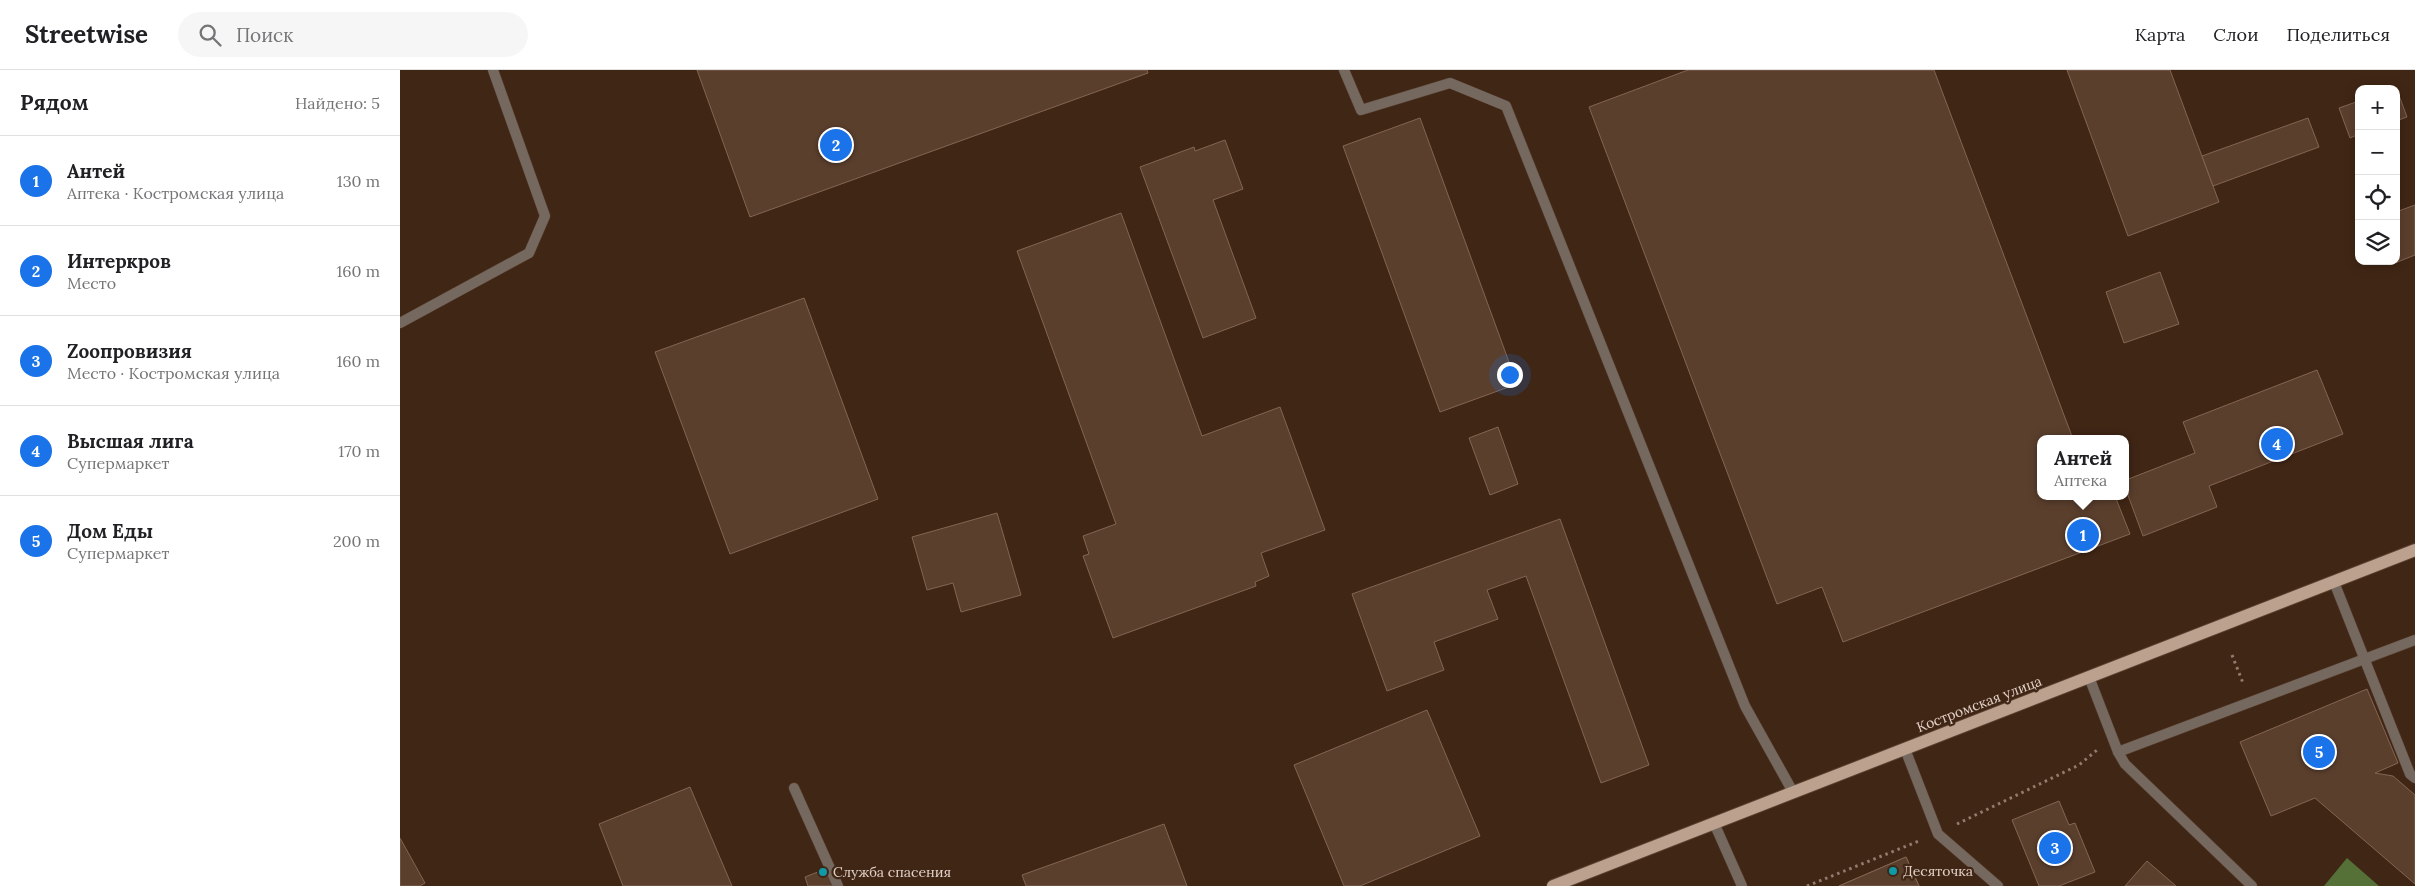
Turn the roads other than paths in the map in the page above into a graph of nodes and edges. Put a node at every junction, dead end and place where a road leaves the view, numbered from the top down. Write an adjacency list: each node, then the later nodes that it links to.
1 (493, 70): 3 (lane)
2 (1344, 70): 13 (lane)
3 (400, 323)
4 (2415, 550): 5 (main road, Костромская улица)
5 (2334, 582): 7 (lane); 8 (main road, Костромская улица)
6 (2415, 640): 7 (lane)
7 (2364, 659): 10 (lane); 11 (lane)
8 (2089, 677): 9 (main road, Костромская улица); 10 (lane)
9 (1905, 749): 13 (main road, Костромская улица); 19 (lane)
10 (2118, 752): 20 (lane)
11 (2415, 778)
12 (794, 788): 16 (lane)
13 (1793, 792): 14 (main road, Костромская улица)
14 (1714, 823): 15 (main road, Костромская улица); 18 (lane)
15 (1573, 882): 17 (main road, Костромская улица)
16 (838, 886)
17 (1553, 886)
18 (1742, 886)
19 (1998, 886)
20 (2252, 886)

